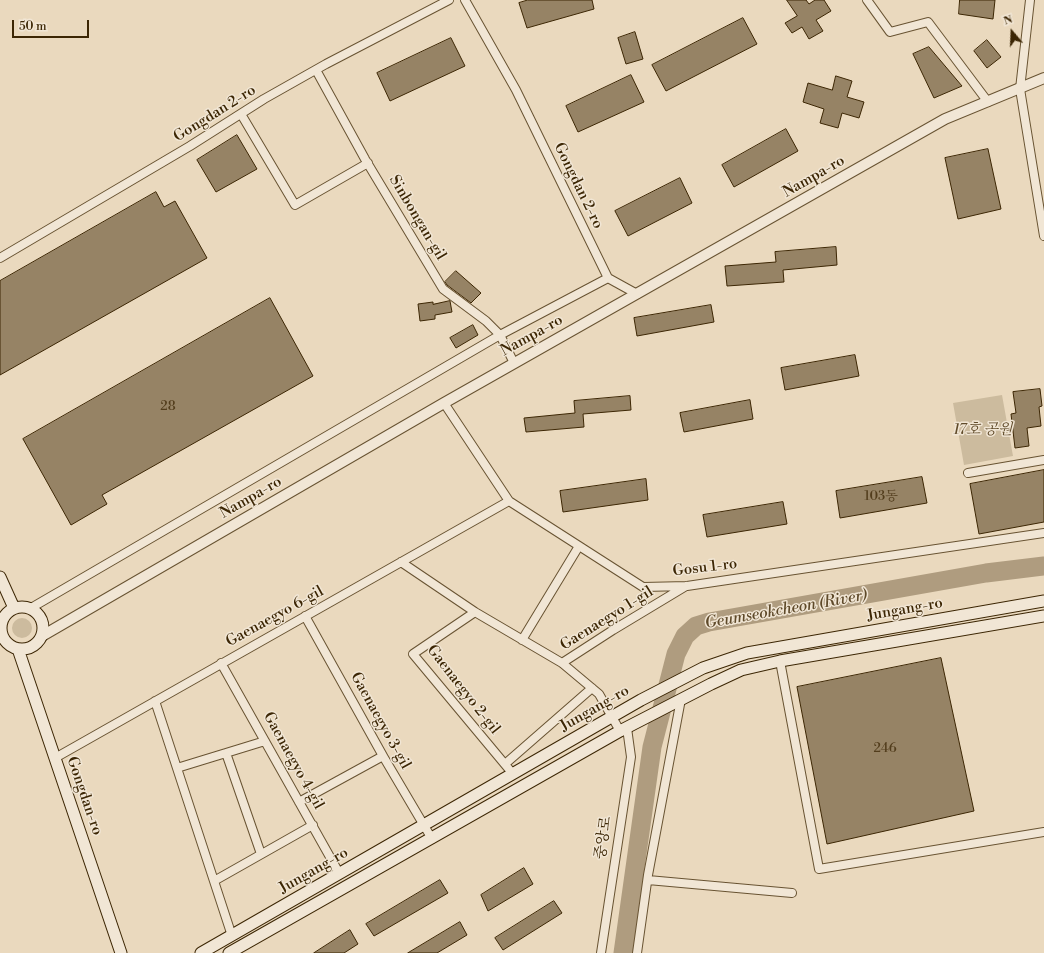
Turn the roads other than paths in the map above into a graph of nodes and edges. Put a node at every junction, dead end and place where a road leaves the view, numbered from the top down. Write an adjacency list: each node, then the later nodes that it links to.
1 (450, 0): 5 (street, Gongdan 2-ro)
2 (465, 0): 13 (street, Gongdan 2-ro)
3 (867, 0): 8 (street)
4 (1030, 0): 7 (street)
5 (316, 70): 9 (street, Gongdan 2-ro); 10 (street, Sinbongan-gil)
6 (1044, 78): 7 (street, Nampa-ro)
7 (1020, 89): 8 (street, Nampa-ro); 11 (street)
8 (988, 102): 14 (street, Nampa-ro)
9 (241, 114): 10 (street); 12 (street, Gongdan 2-ro)
10 (368, 163): 15 (street, Sinbongan-gil)
11 (1044, 236)
12 (0, 258)
13 (608, 278): 14 (street); 15 (street)
14 (637, 294): 16 (street, Nampa-ro)
15 (500, 335): 16 (street, Sinbongan-gil); 28 (street)
16 (514, 363): 17 (street, Nampa-ro)
17 (444, 403): 20 (street, Gosu 1-ro); 33 (street, Nampa-ro)
18 (1044, 460): 19 (street)
19 (968, 472)
20 (509, 501): 22 (street, Gosu 1-ro); 23 (street, Gaenaegyo 6-gil)
21 (1044, 533): 25 (street, Gosu 1-ro)
22 (579, 546): 25 (street, Gosu 1-ro); 34 (street)
23 (401, 562): 29 (street, Gaenaegyo 1-gil); 30 (street, Gaenaegyo 6-gil)
24 (0, 577): 27 (main road)
25 (687, 586): 38 (street, Gaenaegyo 1-gil)
26 (1044, 601): 42 (main road, Jungang-ro)
27 (14, 608): 28 (main road); 32 (main road)
28 (31, 608): 33 (main road)
29 (476, 612): 34 (street, Gaenaegyo 1-gil); 48 (street, Gaenaegyo 2-gil)
30 (305, 616): 37 (street, Gaenaegyo 6-gil); 46 (street, Gaenaegyo 3-gil)
31 (1044, 616): 36 (main road, Jungang-ro)
32 (1, 630): 35 (main road)
33 (42, 636): 35 (main road)
34 (522, 640): 38 (street, Gaenaegyo 1-gil)
35 (18, 648): 47 (main road, Gongdan-ro)
36 (780, 661): 40 (main road, Jungang-ro); 54 (street)
37 (221, 663): 41 (street, Gaenaegyo 6-gil); 44 (street, Gaenaegyo 4-gil)
38 (562, 663): 39 (street, Gaenaegyo 1-gil)
39 (592, 688): 42 (street, Gaenaegyo 1-gil); 48 (street)
40 (681, 699): 43 (main road, Jungang-ro); 58 (street)
41 (155, 701): 47 (street, Gaenaegyo 6-gil); 49 (street)
42 (612, 717): 43 (street, Gaenaegyo 1-gil); 50 (main road, Jungang-ro)
43 (624, 729): 55 (main road, Jungang-ro); 65 (street, 중앙로)
44 (265, 741): 45 (street); 51 (street, Gaenaegyo 4-gil)
45 (226, 753): 49 (street); 56 (street)
46 (383, 756): 51 (street); 52 (street, Gaenaegyo 3-gil)
47 (55, 758): 62 (main road, Gongdan-ro)
48 (505, 764): 50 (street, Gaenaegyo 2-gil)
49 (177, 768): 59 (street)
50 (512, 774): 52 (main road, Jungang-ro)
51 (299, 802): 53 (street, Gaenaegyo 4-gil)
52 (424, 824): 55 (street, Gaenaegyo 3-gil); 57 (main road, Jungang-ro)
53 (313, 825): 56 (street); 57 (street, Gaenaegyo 4-gil)
54 (1044, 832)
55 (432, 838): 64 (main road, Jungang-ro)
56 (261, 854): 59 (street)
57 (340, 873): 61 (main road, Jungang-ro)
58 (648, 880): 60 (street); 66 (street)
59 (214, 881): 61 (street)
60 (792, 893)
61 (232, 936): 63 (main road, Jungang-ro)
62 (121, 953)
63 (201, 953)
64 (229, 953)
65 (601, 953)
66 (637, 953)

